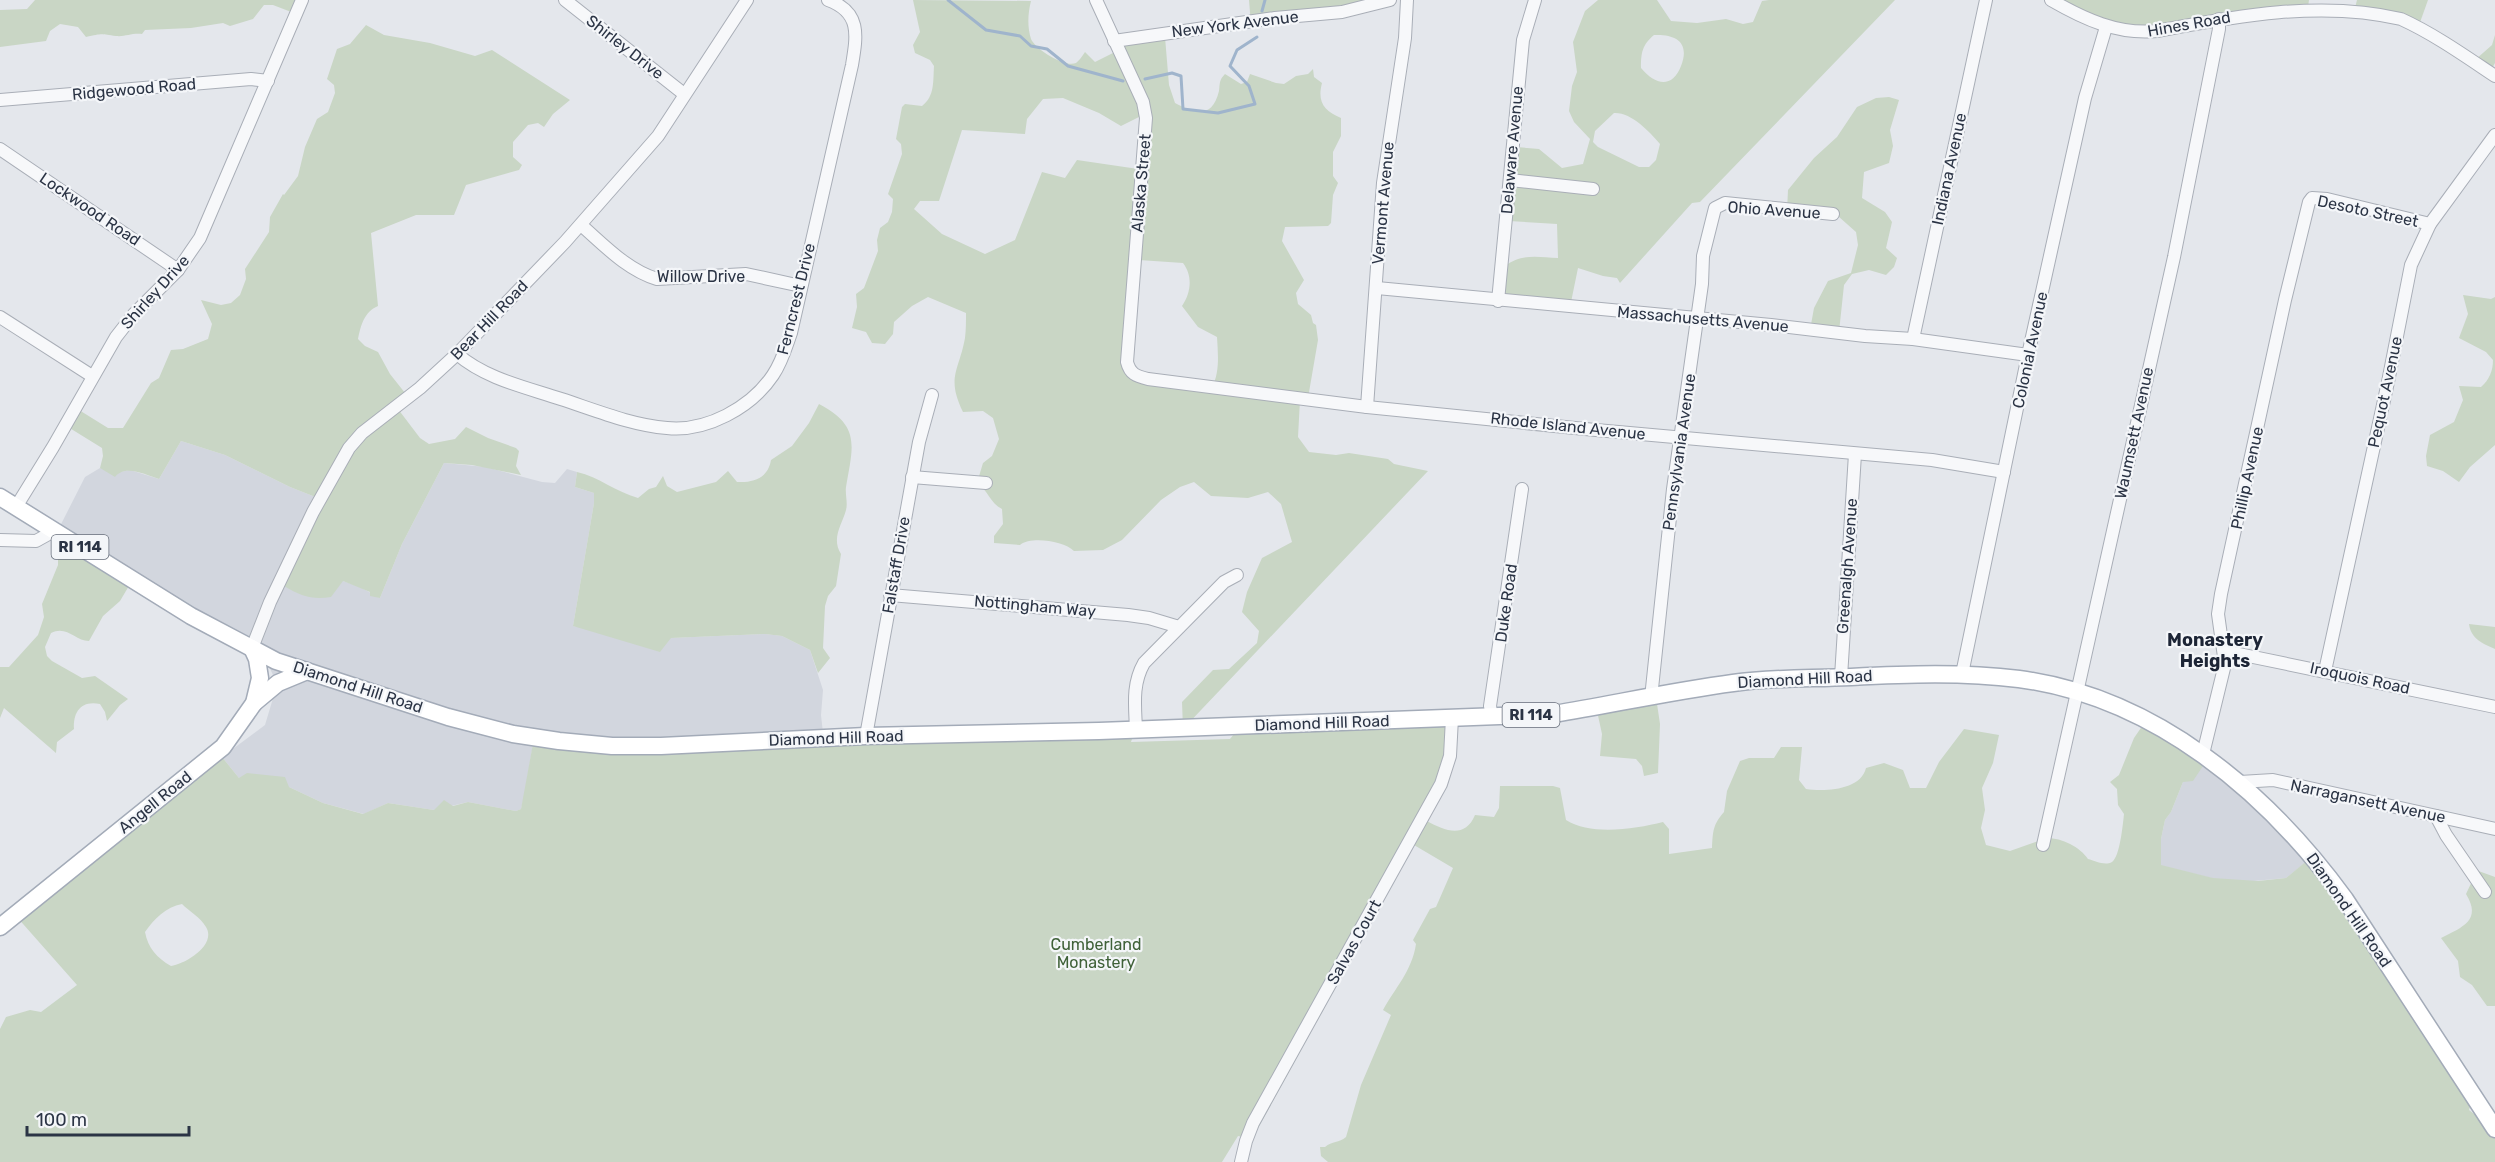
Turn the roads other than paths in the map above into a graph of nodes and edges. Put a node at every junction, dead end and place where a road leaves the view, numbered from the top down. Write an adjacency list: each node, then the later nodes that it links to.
1 (302, 0): 15 (street, Shirley Drive)
2 (566, 0): 16 (street, Shirley Drive)
3 (747, 0): 16 (street, Bear Hill Road)
4 (828, 0): 28 (street, Ferncrest Drive)
5 (1096, 0): 13 (street, Alaska Street)
6 (1390, 0): 13 (street, New York Avenue)
7 (1407, 0): 29 (street, Vermont Avenue)
8 (1535, 0): 20 (street, Delaware Avenue)
9 (1986, 0): 33 (street, Indiana Avenue)
10 (2051, 0): 12 (street, Hines Road)
11 (2219, 19): 12 (street, Hines Road); 14 (street, Hines Road); 59 (street, Waumsett Avenue)
12 (2106, 27): 35 (street, Colonial Avenue)
13 (1114, 41): 36 (street, Alaska Street)
14 (2495, 76)
15 (268, 81): 17 (street, Ridgewood Road); 27 (street, Shirley Drive)
16 (684, 94): 26 (street, Bear Hill Road)
17 (0, 100)
18 (2495, 135): 25 (street, Pequot Avenue)
19 (0, 149): 27 (street, Lockwood Road)
20 (1510, 180): 21 (street); 30 (street, Delaware Avenue)
21 (1593, 189)
22 (2309, 202): 25 (street, Desoto Street); 54 (street, Phillip Avenue)
23 (1715, 208): 24 (street, Ohio Avenue); 32 (street, Pennsylvania Avenue)
24 (1833, 214)
25 (2430, 224): 56 (street, Pequot Avenue)
26 (581, 225): 28 (street, Willow Drive); 34 (street, Bear Hill Road)
27 (178, 270): 37 (street, Shirley Drive)
28 (801, 286): 34 (street, Ferncrest Drive)
29 (1377, 288): 30 (street, Massachusetts Avenue); 39 (street, Vermont Avenue)
30 (1498, 301): 32 (street, Massachusetts Avenue)
31 (0, 317): 37 (street)
32 (1696, 319): 33 (street, Massachusetts Avenue); 40 (street, Pennsylvania Avenue)
33 (1913, 339): 35 (street, Massachusetts Avenue)
34 (457, 354): 53 (street, Bear Hill Road)
35 (2028, 355): 42 (street, Colonial Avenue)
36 (1133, 374): 39 (street, Rhode Island Avenue)
37 (92, 376): 47 (street, Shirley Drive)
38 (932, 395): 43 (street, Falstaff Drive)
39 (1367, 407): 40 (street, Rhode Island Avenue)
40 (1681, 437): 41 (street, Rhode Island Avenue); 60 (street, Pennsylvania Avenue)
41 (1855, 454): 42 (street, Rhode Island Avenue); 58 (street, Greenalgh Avenue)
42 (2004, 472): 57 (street, Colonial Avenue)
43 (912, 477): 44 (street); 51 (street, Falstaff Drive)
44 (986, 483)
45 (1522, 489): 63 (street, Duke Road)
46 (0, 497): 47 (main road, Diamond Hill Road / RI 114)
47 (16, 507): 48 (main road, Diamond Hill Road / RI 114)
48 (54, 531): 49 (street); 53 (main road, Diamond Hill Road / RI 114)
49 (0, 540)
50 (1237, 575): 52 (street)
51 (890, 595): 52 (street, Nottingham Way); 66 (street, Falstaff Drive)
52 (1179, 627): 65 (street)
53 (252, 648): 55 (main road, Diamond Hill Road / RI 114); 61 (main road, Angell Road)
54 (2224, 651): 56 (street, Iroquois Road); 67 (street, Phillip Avenue)
55 (307, 671): 61 (main road); 66 (main road, Diamond Hill Road / RI 114)
56 (2325, 671): 62 (street, Iroquois Road)
57 (1962, 674): 58 (main road, Diamond Hill Road / RI 114); 59 (main road, Diamond Hill Road / RI 114)
58 (1841, 677): 60 (main road, Diamond Hill Road / RI 114)
59 (2076, 693): 67 (main road, Diamond Hill Road / RI 114); 71 (street, Waumsett Avenue)
60 (1650, 698): 63 (main road, Diamond Hill Road / RI 114)
61 (254, 703): 73 (main road, Angell Road)
62 (2495, 706)
63 (1492, 717): 64 (main road, Diamond Hill Road / RI 114)
64 (1452, 718): 65 (main road, Diamond Hill Road / RI 114); 75 (street, Salvas Court)
65 (1136, 729): 66 (main road, Diamond Hill Road / RI 114)
66 (866, 736)
67 (2203, 754): 68 (main road, Diamond Hill Road / RI 114)
68 (2240, 782): 69 (street, Narragansett Avenue); 74 (main road, Diamond Hill Road / RI 114)
69 (2436, 816): 70 (street, Narragansett Avenue); 72 (street)
70 (2495, 829)
71 (2043, 845)
72 (2485, 892)
73 (0, 927)
74 (2495, 1129)
75 (1241, 1162)

